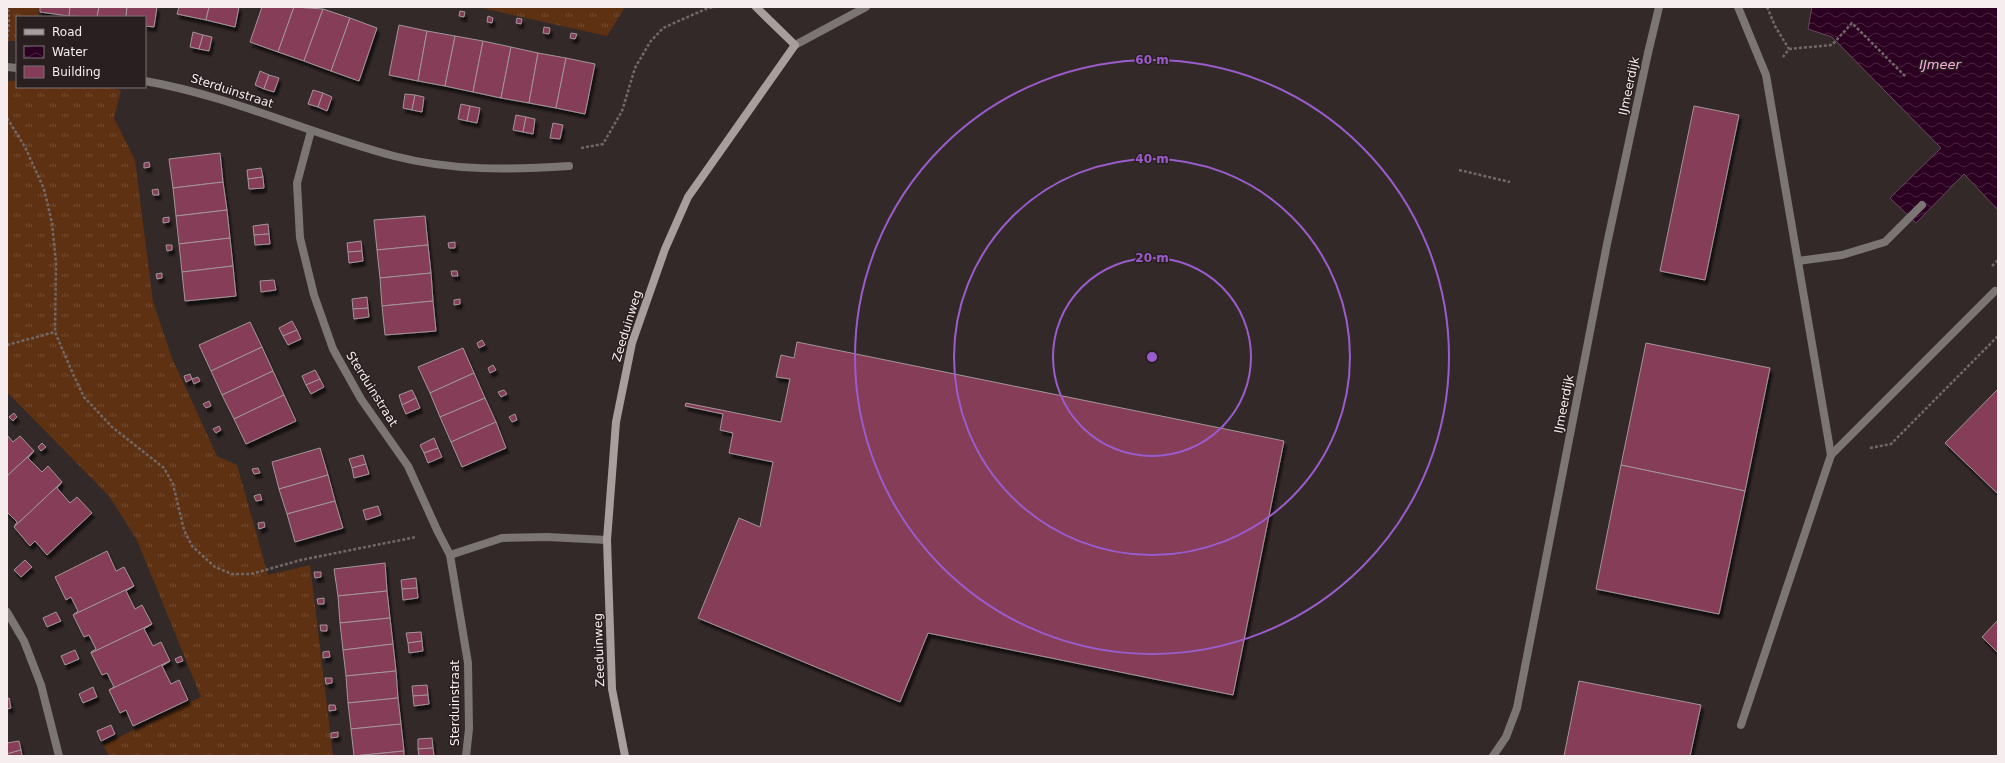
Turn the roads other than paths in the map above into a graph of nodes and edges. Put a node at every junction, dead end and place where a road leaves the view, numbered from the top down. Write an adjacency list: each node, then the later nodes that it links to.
1 (756, 7): 5 (street)
2 (866, 7): 5 (street, Zeeduinweg)
3 (1659, 7): 20 (street, IJmeerdijk)
4 (1738, 7): 10 (street)
5 (795, 45): 13 (street, Zeeduinweg)
6 (146, 81): 7 (street, Sterduinstraat)
7 (311, 131): 8 (street, Sterduinstraat); 14 (street, Sterduinstraat)
8 (569, 166)
9 (1922, 205): 10 (street)
10 (1798, 262): 12 (street)
11 (1995, 291): 12 (street)
12 (1831, 455): 16 (street)
13 (607, 540): 14 (street); 19 (street, Zeeduinweg)
14 (450, 555): 18 (street, Sterduinstraat)
15 (7, 612): 17 (street)
16 (1741, 725)
17 (59, 756)
18 (466, 756)
19 (625, 756)
20 (1493, 756)

